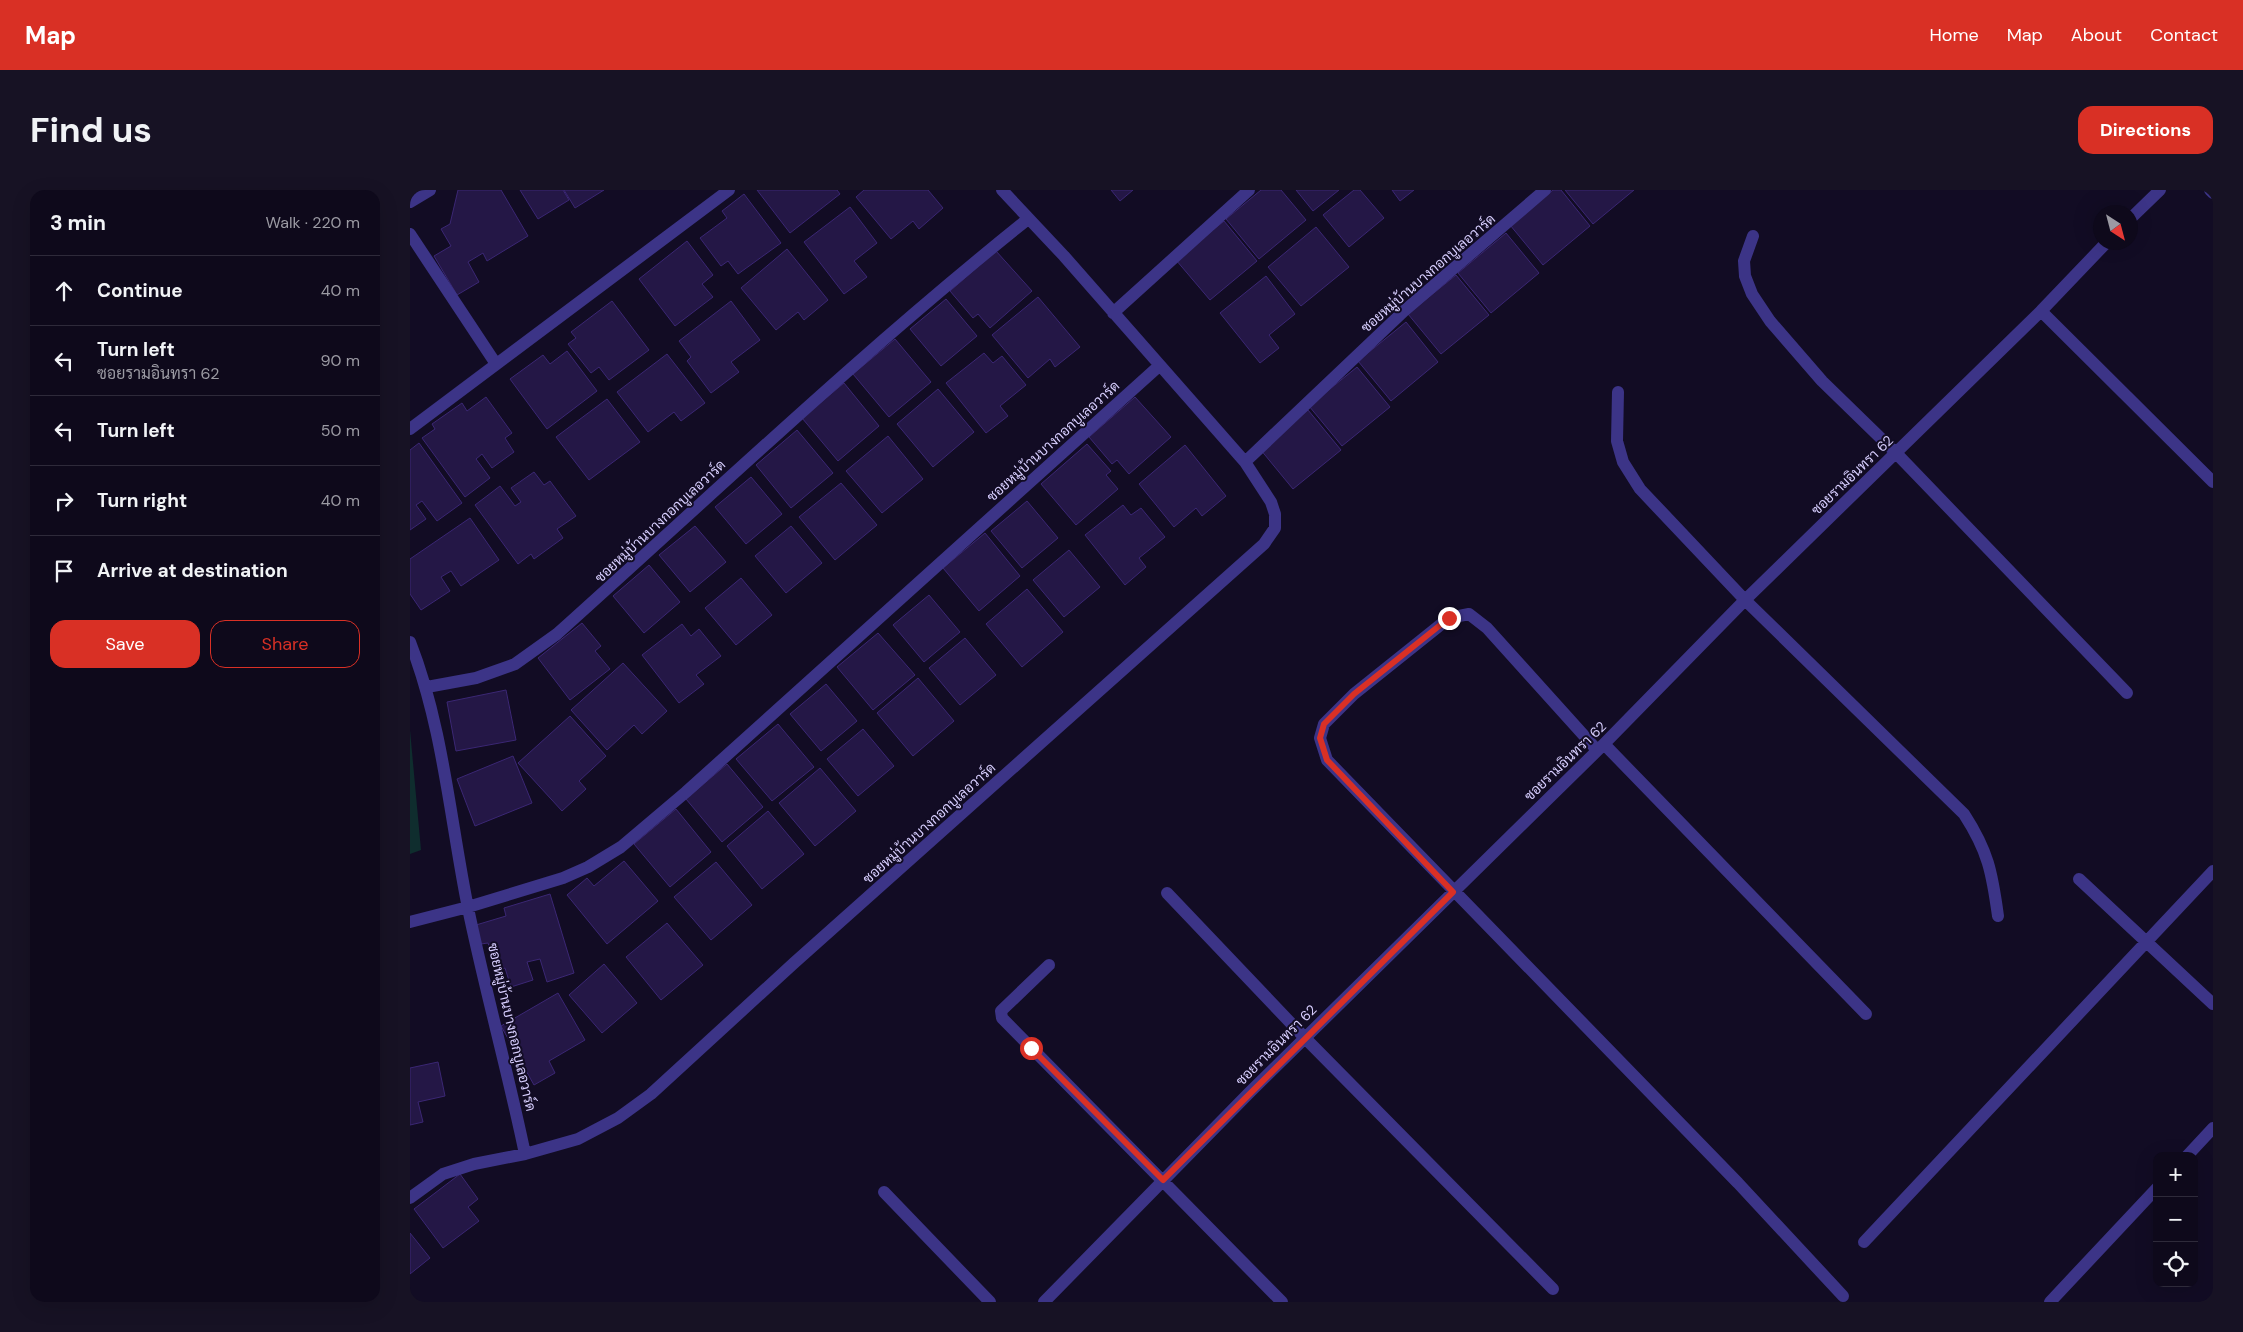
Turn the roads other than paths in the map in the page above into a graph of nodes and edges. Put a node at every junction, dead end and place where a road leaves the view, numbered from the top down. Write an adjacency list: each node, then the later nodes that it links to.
1 (430, 190): 9 (street)
2 (729, 190): 17 (street)
3 (1002, 190): 11 (street, ซอยหมู่บ้านบางกอกบูเลอวาร์ด)
4 (1249, 190): 16 (street)
5 (1545, 190): 22 (street, ซอยหมู่บ้านบางกอกบูเลอวาร์ด)
6 (2160, 190): 10 (street)
7 (2210, 190): 8 (street)
8 (2213, 193)
9 (410, 202)
10 (2138, 211)
11 (1028, 219): 16 (street, ซอยหมู่บ้านบางกอกบูเลอวาร์ด); 26 (street, ซอยหมู่บ้านบางกอกบูเลอวาร์ด)
12 (410, 234): 17 (street)
13 (1753, 236): 21 (street)
14 (2099, 250): 15 (street, ซอยรามอินทรา 62)
15 (2041, 311): 21 (street, ซอยรามอินทรา 62); 23 (street)
16 (1113, 313): 18 (street, ซอยหมู่บ้านบางกอกบูเลอวาร์ด)
17 (496, 364): 20 (street)
18 (1159, 366): 22 (street, ซอยหมู่บ้านบางกอกบูเลอวาร์ด); 33 (street, ซอยหมู่บ้านบางกอกบูเลอวาร์ด)
19 (1618, 392): 24 (street)
20 (410, 429)
21 (1896, 453): 24 (street, ซอยรามอินทรา 62); 27 (street)
22 (1245, 462): 43 (street, ซอยหมู่บ้านบางกอกบูเลอวาร์ด)
23 (2213, 482)
24 (1745, 600): 28 (street, ซอยรามอินทรา 62); 34 (street)
25 (410, 642): 26 (street, ซอยหมู่บ้านบางกอกบูเลอวาร์ด)
26 (427, 687): 33 (street, ซอยหมู่บ้านบางกอกบูเลอวาร์ด)
27 (2127, 693)
28 (1601, 747): 31 (street, ซอยรามอินทรา 62); 31 (street); 39 (street)
29 (2213, 871): 36 (street)
30 (2079, 878): 36 (street)
31 (1453, 892): 40 (street, ซอยรามอินทรา 62); 50 (street)
32 (1167, 893): 40 (street)
33 (468, 907): 35 (street, ซอยหมู่บ้านบางกอกบูเลอวาร์ด); 43 (street, ซอยหมู่บ้านบางกอกบูเลอวาร์ด)
34 (1998, 916)
35 (410, 922)
36 (2145, 942): 38 (street); 48 (street)
37 (1050, 964): 44 (street)
38 (2213, 1004)
39 (1866, 1014)
40 (1305, 1038): 44 (street, ซอยรามอินทรา 62); 49 (street)
41 (2213, 1128): 42 (street)
42 (2191, 1152)
43 (525, 1154): 47 (street, ซอยหมู่บ้านบางกอกบูเลอวาร์ด)
44 (1163, 1180): 52 (street, ซอยรามอินทรา 62); 53 (street)
45 (884, 1192): 51 (street)
46 (2153, 1192): 54 (street)
47 (410, 1198)
48 (1864, 1242)
49 (1553, 1289)
50 (1843, 1296)
51 (990, 1302)
52 (1044, 1302)
53 (1282, 1302)
54 (2050, 1302)

